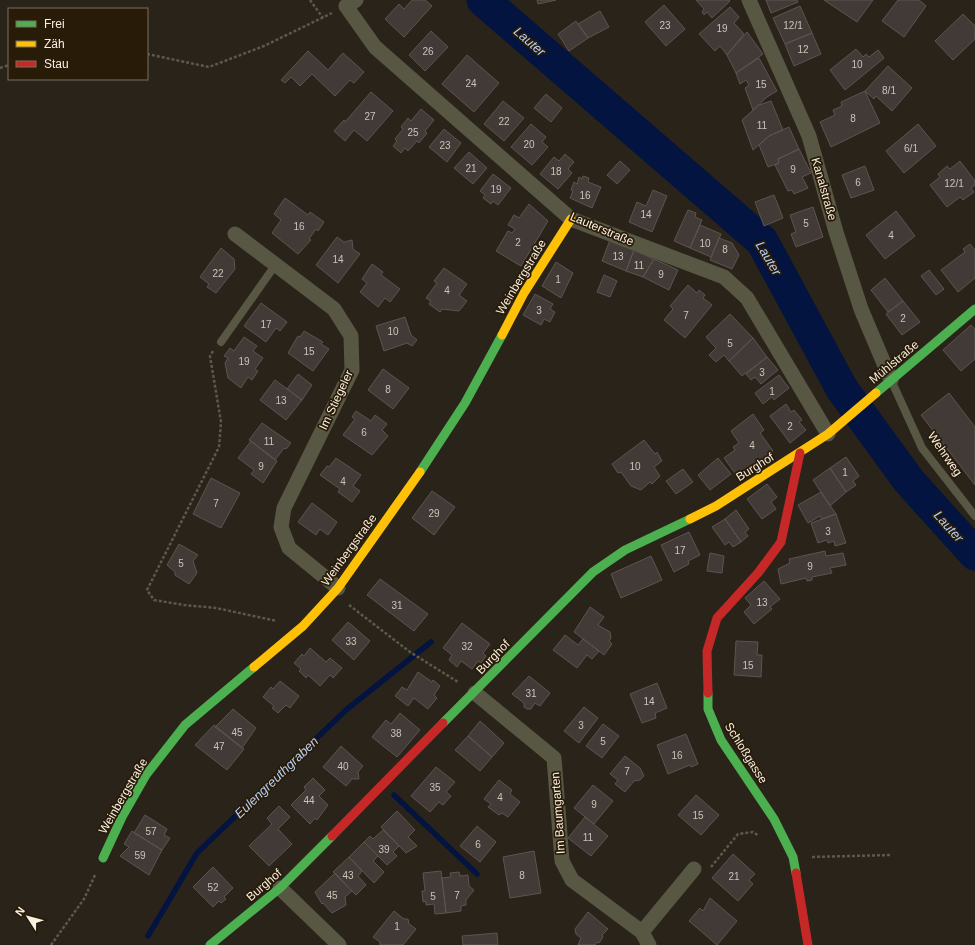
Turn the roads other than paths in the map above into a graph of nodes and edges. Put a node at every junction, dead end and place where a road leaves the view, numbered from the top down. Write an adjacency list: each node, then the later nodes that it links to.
1 (749, 0): 8 (street, Kanalstraße)
2 (351, 3): 3 (street, Lauterstraße)
3 (571, 219): 9 (street, Lauterstraße); 12 (street, Weinbergstraße)
4 (235, 234): 5 (street, Im Stiegeler)
5 (276, 264): 7 (lane); 12 (street, Im Stiegeler)
6 (975, 309): 8 (street, Mühlstraße)
7 (221, 342)
8 (891, 380): 9 (street, Mühlstraße); 11 (lane, Wehrweg)
9 (828, 434): 10 (street, Burghof)
10 (800, 453): 13 (street, Burghof); 21 (street, Schloßgasse)
11 (975, 516)
12 (338, 588): 14 (street, Weinbergstraße)
13 (475, 693): 16 (street, Burghof); 17 (street, Im Baumgarten)
14 (102, 858)
15 (694, 869): 17 (street)
16 (280, 888): 18 (street, Burghof); 19 (street)
17 (642, 932): 20 (street, Im Baumgarten)
18 (210, 945)
19 (339, 945)
20 (649, 945)
21 (808, 945)

